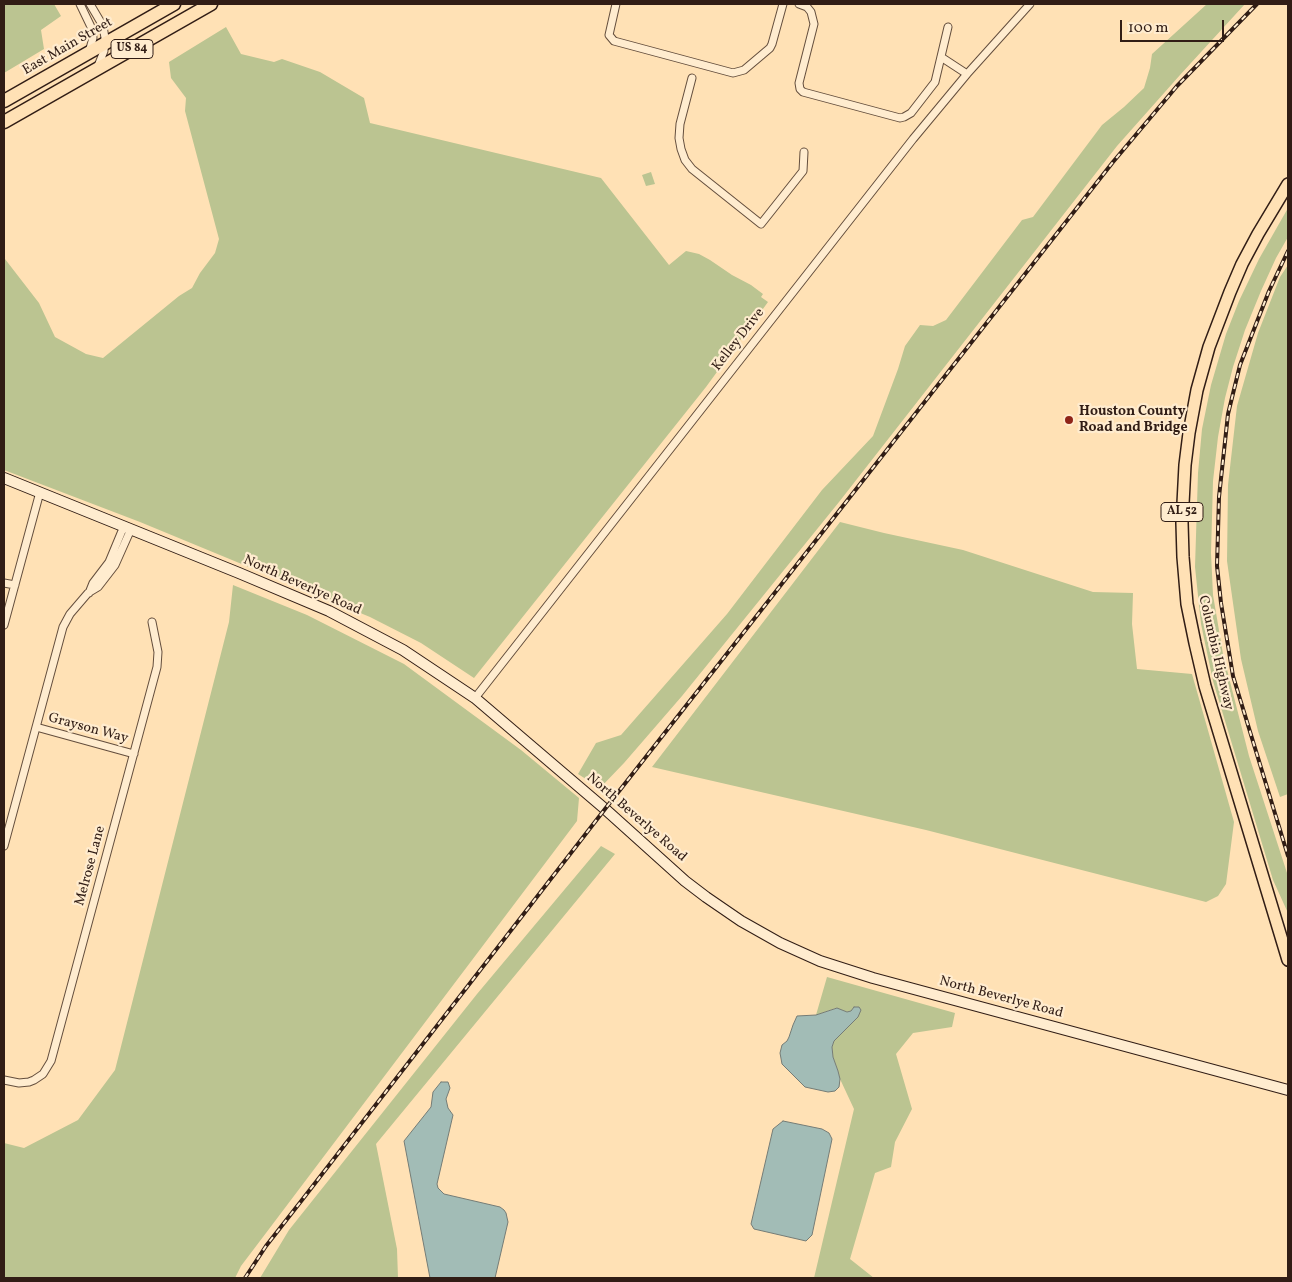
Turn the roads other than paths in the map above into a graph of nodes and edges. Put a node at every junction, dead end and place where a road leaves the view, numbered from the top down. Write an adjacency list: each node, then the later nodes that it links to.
1 (80, 4): 13 (street)
2 (90, 4): 9 (street)
3 (174, 4): 11 (highway, East Main Street / US 84)
4 (211, 4): 15 (highway, US 84)
5 (616, 4): 6 (street)
6 (783, 4)
7 (798, 4): 14 (street)
8 (1030, 4): 16 (street, Kelley Drive)
9 (103, 26): 11 (street); 12 (street)
10 (948, 27): 14 (street)
11 (122, 33): 12 (highway, East Main Street / US 84)
12 (105, 43): 13 (highway, East Main Street / US 84); 15 (street)
13 (89, 52): 18 (highway, East Main Street / US 84)
14 (941, 57): 16 (street)
15 (96, 69): 19 (highway, US 84)
16 (967, 74): 29 (street, Kelley Drive)
17 (692, 78): 20 (street)
18 (4, 101)
19 (4, 122)
20 (804, 152)
21 (1288, 184): 33 (main road, Columbia Highway / AL 52)
22 (4, 478): 23 (street, North Beverlye Road)
23 (40, 492): 24 (street, North Beverlye Road); 26 (street)
24 (127, 527): 29 (street, North Beverlye Road); 30 (street)
25 (4, 583): 26 (street)
26 (14, 585): 28 (street)
27 (152, 622): 31 (street, Melrose Lane)
28 (4, 624)
29 (475, 698): 35 (street, North Beverlye Road)
30 (36, 727): 31 (street, Grayson Way); 32 (street)
31 (134, 754): 34 (street, Melrose Lane)
32 (4, 846)
33 (1288, 959)
34 (4, 1080)
35 (1288, 1090)

